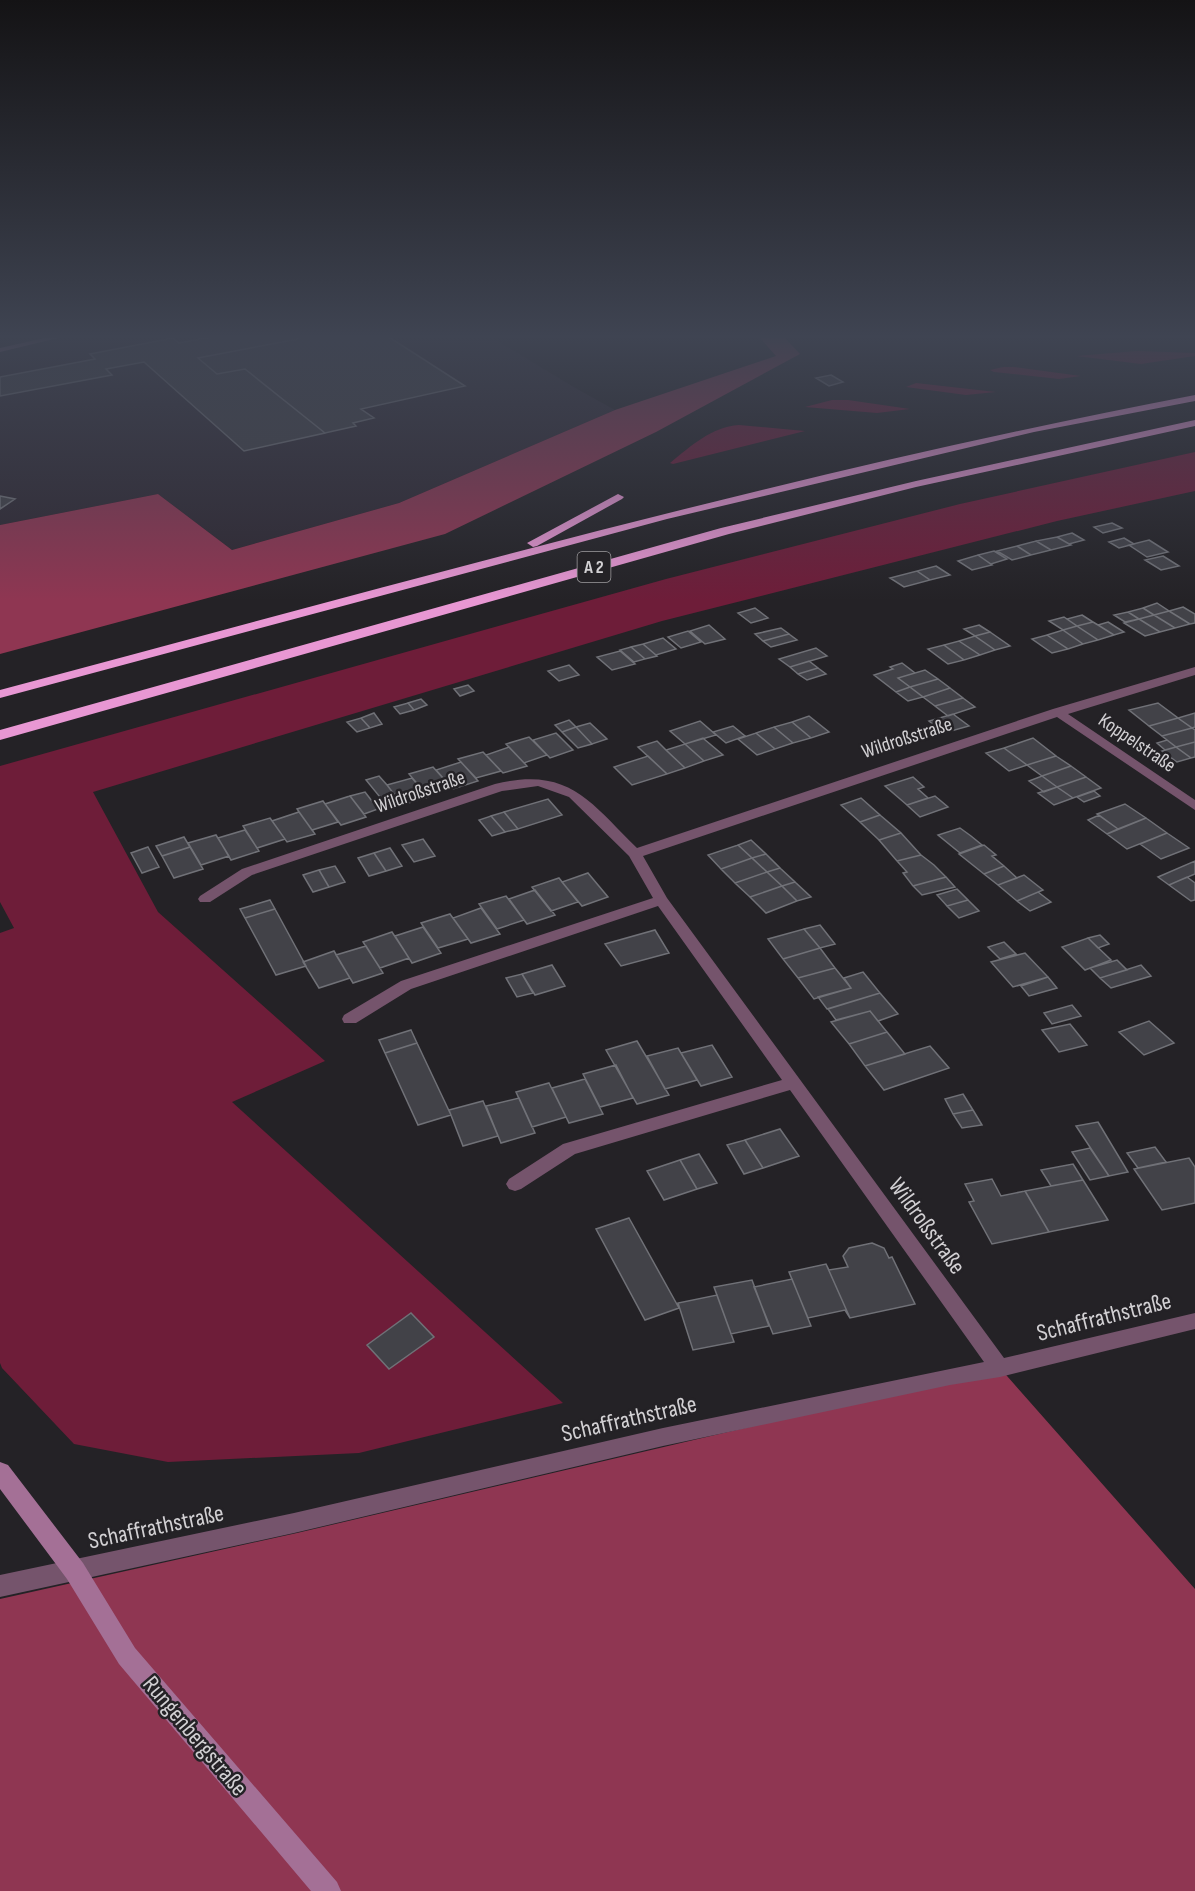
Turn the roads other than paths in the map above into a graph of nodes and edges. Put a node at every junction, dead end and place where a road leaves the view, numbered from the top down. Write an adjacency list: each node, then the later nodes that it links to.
1 (1053, 425): 4 (highway, A 2)
2 (1185, 425): 8 (highway, A 2)
3 (618, 497): 4 (highway)
4 (509, 556): 6 (highway, A 2)
5 (1195, 671): 7 (street, Wildroßstraße)
6 (0, 694)
7 (1056, 712): 9 (street, Koppelstraße); 10 (street, Wildroßstraße)
8 (0, 735)
9 (1195, 806)
10 (635, 854): 11 (street, Wildroßstraße); 12 (street, Wildroßstraße)
11 (205, 899)
12 (661, 900): 13 (street); 14 (street, Wildroßstraße)
13 (350, 1019)
14 (793, 1083): 15 (street); 17 (street, Wildroßstraße)
15 (515, 1184)
16 (1195, 1321): 17 (street, Schaffrathstraße)
17 (1000, 1368): 19 (street, Schaffrathstraße)
18 (0, 1472): 19 (street, Rungenbergstraße)
19 (75, 1571): 20 (street); 21 (street, Rungenbergstraße)
20 (0, 1586)
21 (328, 1891)

